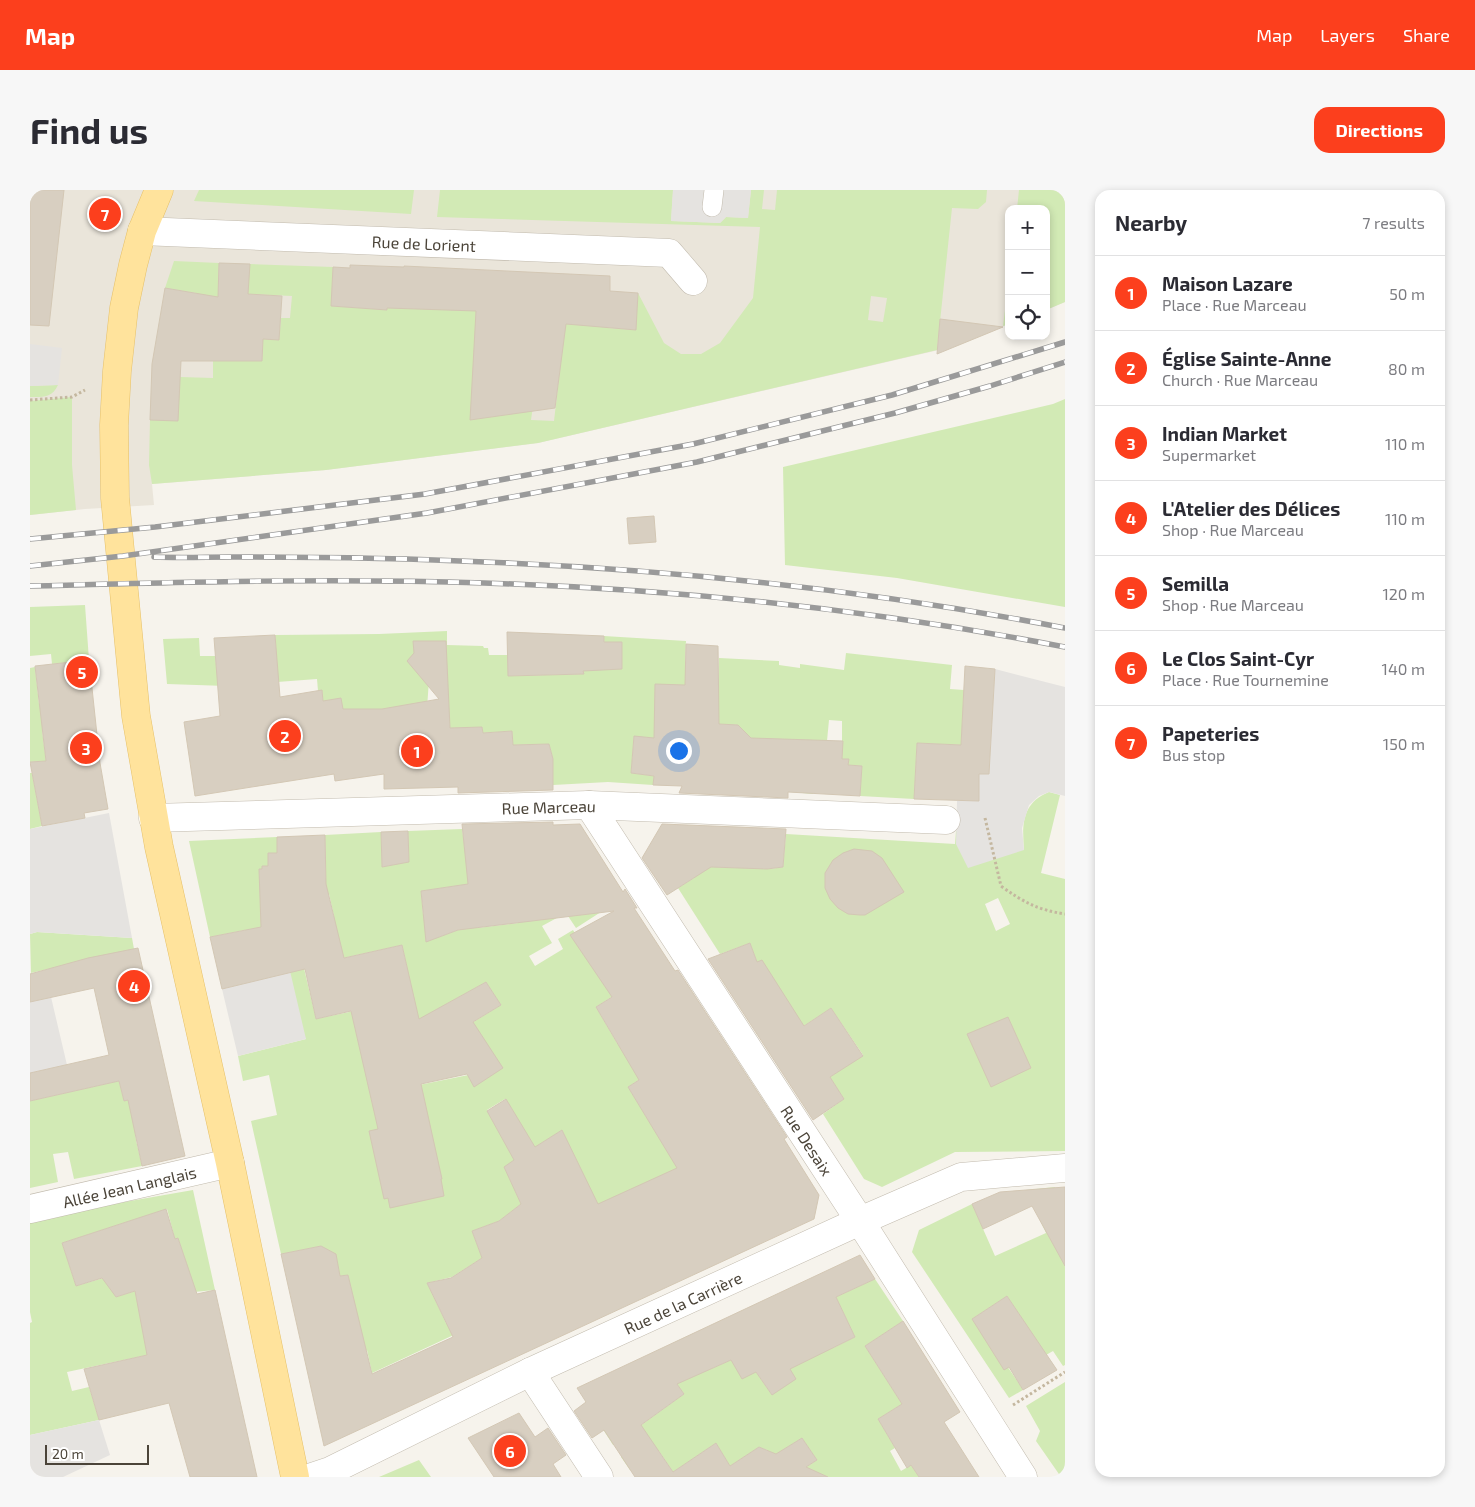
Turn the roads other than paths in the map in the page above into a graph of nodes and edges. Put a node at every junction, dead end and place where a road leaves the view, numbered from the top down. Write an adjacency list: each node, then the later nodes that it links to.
1 (159, 190): 2 (main road)
2 (142, 231): 3 (street, Rue de Lorient); 5 (main road)
3 (693, 281)
4 (589, 805): 5 (street, Rue Marceau); 6 (street, Rue Marceau); 10 (street, Rue Desaix)
5 (153, 818): 7 (main road)
6 (946, 820)
7 (230, 1163): 9 (street, Allée Jean Langlais); 12 (main road)
8 (1065, 1168): 10 (street, Rue de la Carrière)
9 (30, 1209)
10 (860, 1220): 11 (street, Rue de la Carrière); 15 (street, Rue Desaix)
11 (530, 1372): 13 (street, Rue de la Carrière); 14 (street)
12 (295, 1477)
13 (312, 1477)
14 (599, 1477)
15 (1023, 1477)

